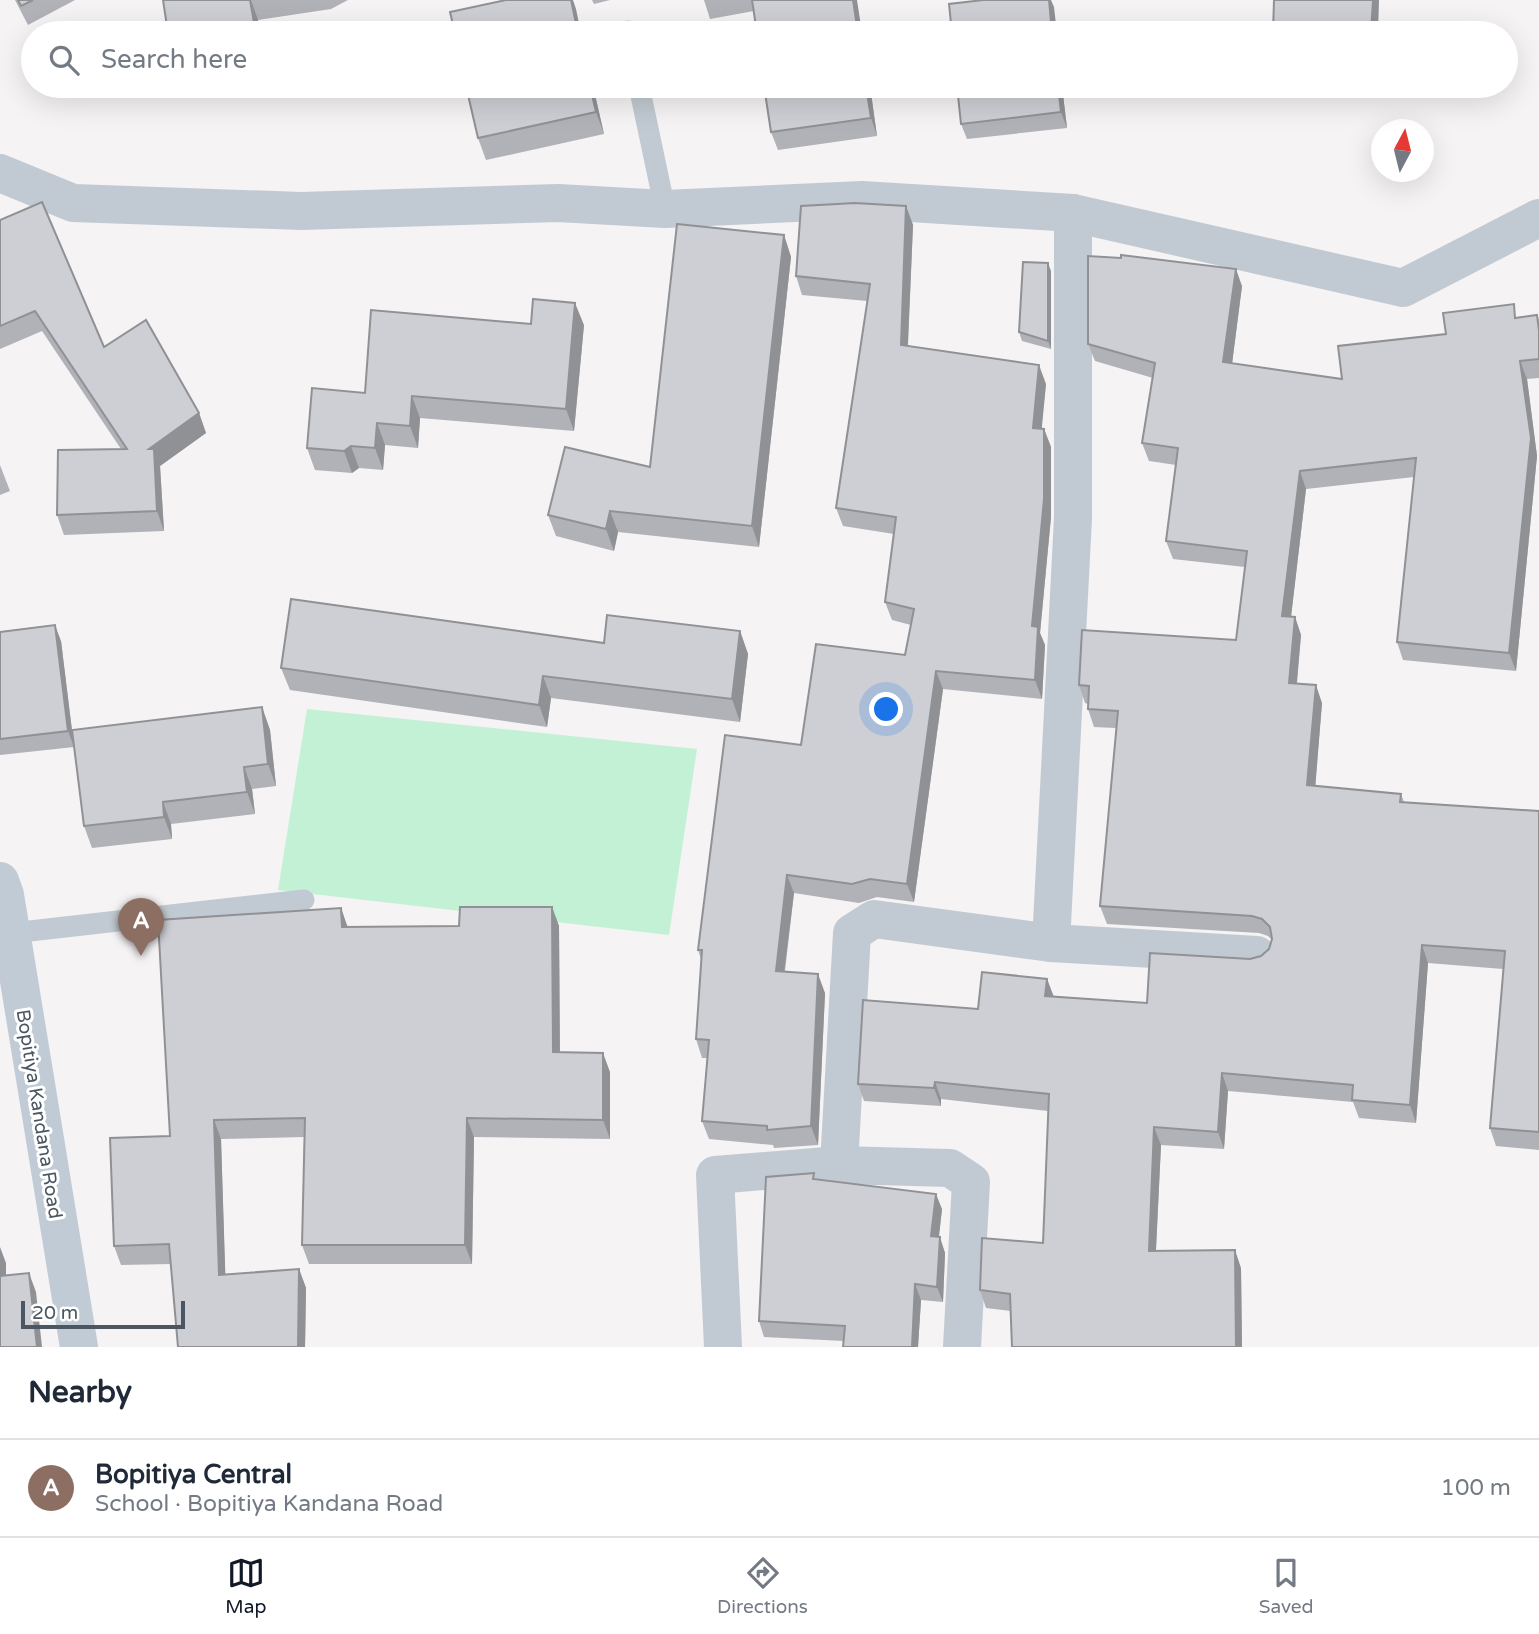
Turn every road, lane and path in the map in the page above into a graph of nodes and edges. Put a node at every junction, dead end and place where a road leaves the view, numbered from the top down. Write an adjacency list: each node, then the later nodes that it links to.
1 (642, 98): 3 (lane)
2 (0, 173): 3 (street)
3 (665, 209): 4 (street)
4 (1073, 213): 5 (street); 9 (street)
5 (1539, 218)
6 (0, 881): 8 (main road, Bopitiya Kandana Road)
7 (304, 900): 8 (lane)
8 (12, 933): 12 (main road, Bopitiya Kandana Road)
9 (1051, 943): 10 (street); 11 (street)
10 (1257, 956)
11 (839, 1166): 13 (street); 14 (street)
12 (79, 1347)
13 (723, 1347)
14 (962, 1347)

